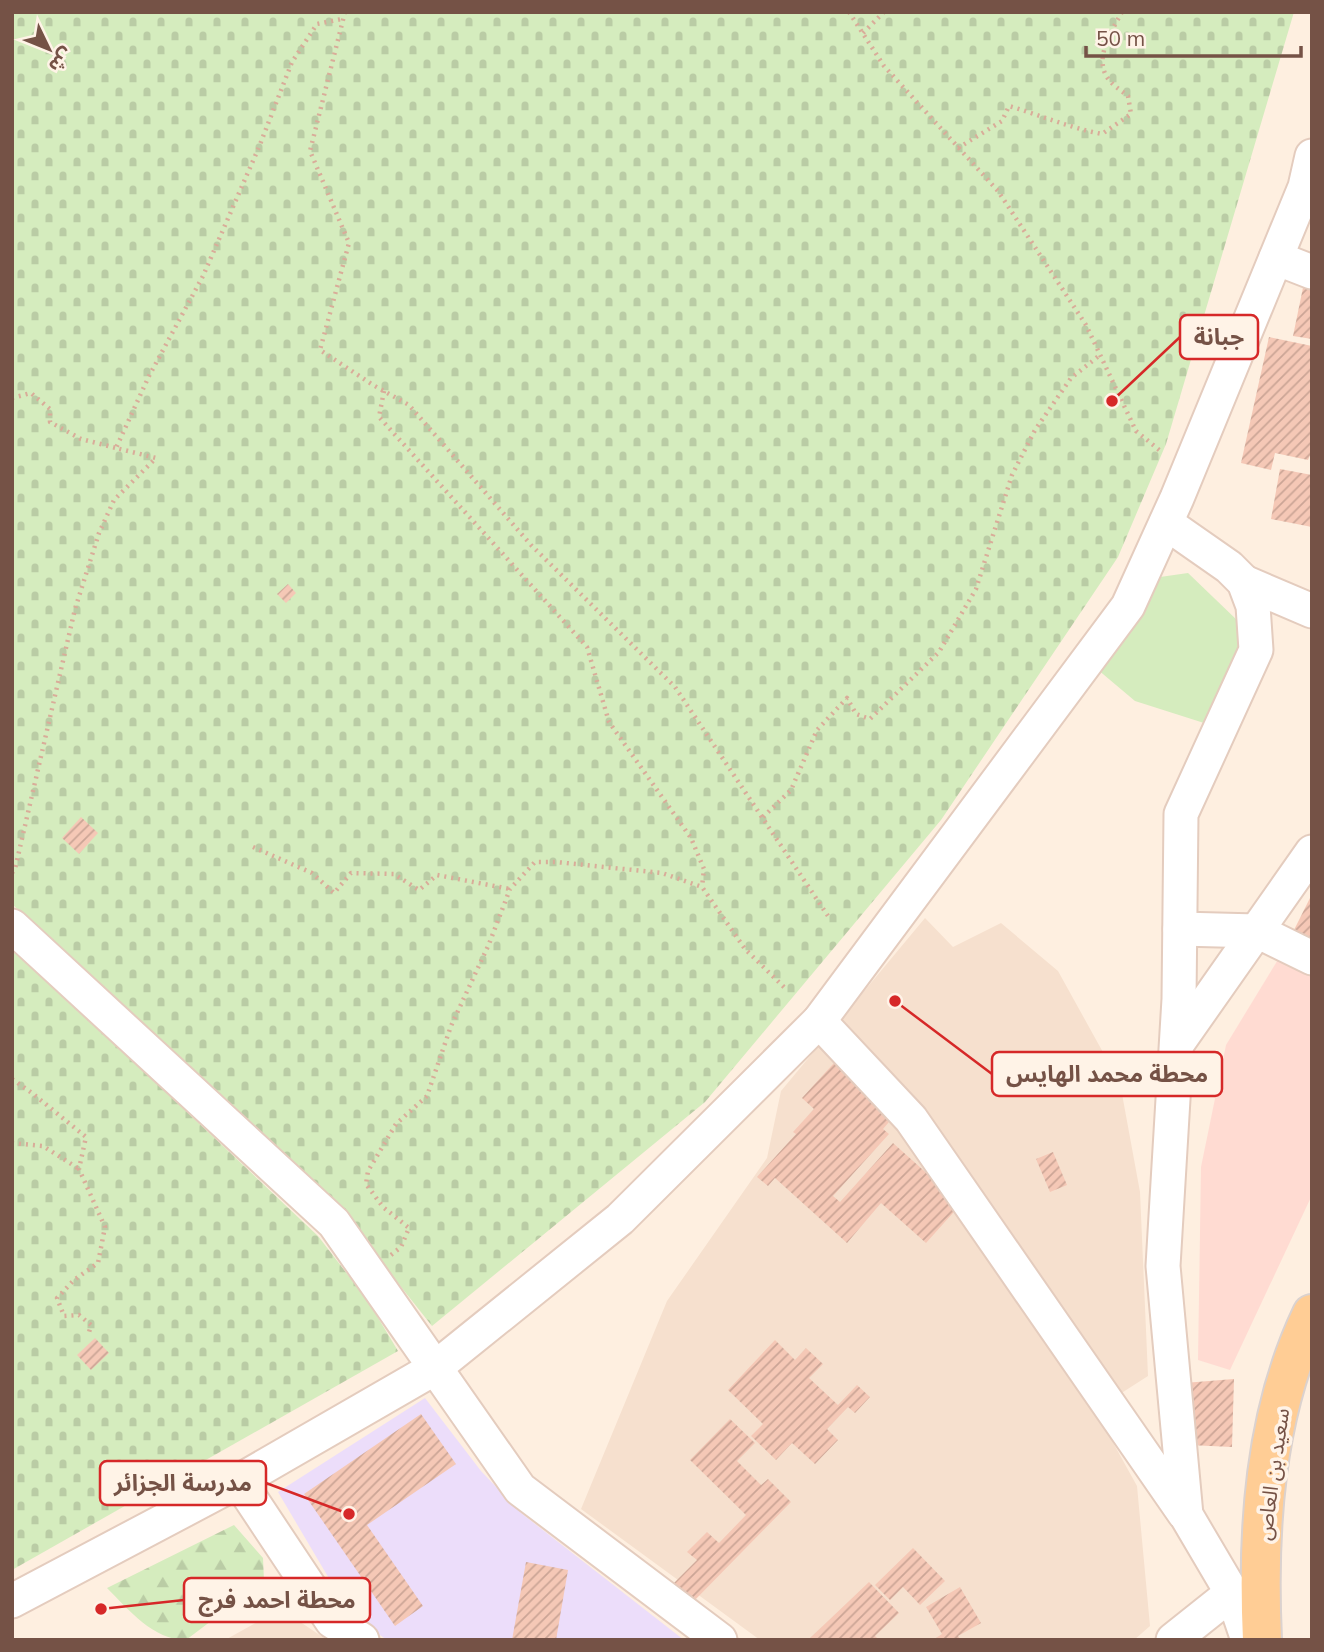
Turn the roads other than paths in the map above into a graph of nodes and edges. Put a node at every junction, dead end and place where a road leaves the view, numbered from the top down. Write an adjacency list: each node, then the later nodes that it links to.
1 (1312, 156): 2 (street)
2 (1276, 258): 3 (street); 4 (street)
3 (1312, 271)
4 (1166, 523): 5 (street); 12 (street)
5 (1244, 582): 6 (street); 9 (street)
6 (1312, 611)
7 (1312, 852): 10 (street)
8 (12, 926): 15 (street)
9 (1180, 929): 10 (street); 13 (street)
10 (1257, 931): 11 (street); 13 (street)
11 (1312, 958)
12 (818, 1021): 15 (street); 17 (street)
13 (1177, 1044): 17 (street)
14 (1312, 1314): 24 (main road, سعيد بن العاص)
15 (435, 1368): 16 (street); 21 (street)
16 (239, 1481): 19 (street); 20 (street)
17 (1186, 1515): 18 (street)
18 (1232, 1593): 22 (street); 23 (street)
19 (12, 1601)
20 (362, 1640)
21 (720, 1640)
22 (1173, 1640)
23 (1248, 1640)
24 (1262, 1640)

